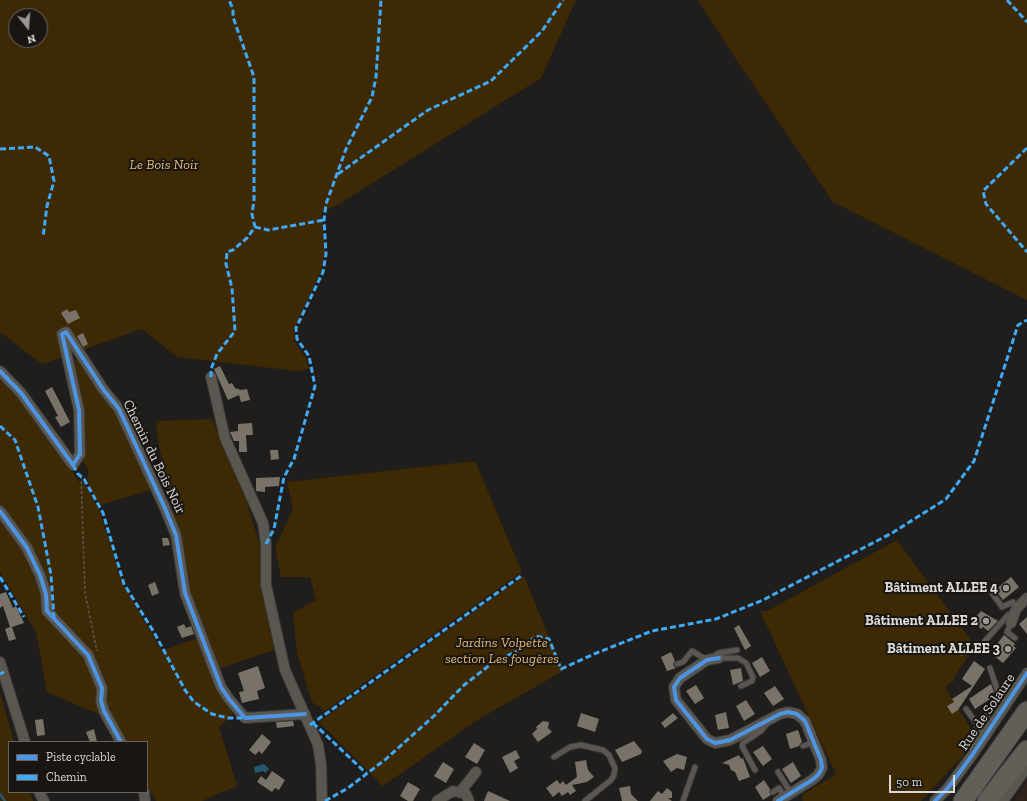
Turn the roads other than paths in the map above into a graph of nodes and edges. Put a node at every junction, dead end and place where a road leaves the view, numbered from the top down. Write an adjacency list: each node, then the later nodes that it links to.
1 (0, 372): 19 (street, Chemin du Bois Noir)
2 (211, 376): 19 (street)
3 (0, 511): 24 (street)
4 (990, 590): 5 (lane)
5 (1021, 601): 6 (street)
6 (1011, 618): 7 (lane); 8 (lane)
7 (1015, 638)
8 (978, 649)
9 (737, 650): 11 (lane)
10 (719, 658): 11 (street); 16 (lane)
11 (707, 660): 13 (lane); 20 (street)
12 (0, 662): 23 (street)
13 (678, 664)
14 (990, 668): 21 (lane)
15 (1027, 673): 27 (street, Rue de Solaure)
16 (741, 686)
17 (966, 709): 21 (lane)
18 (1027, 710): 44 (highway)
19 (305, 714): 38 (street)
20 (766, 722): 25 (street); 32 (lane)
21 (980, 726): 27 (street)
22 (1027, 732): 45 (highway)
23 (25, 741)
24 (120, 741)
25 (814, 742): 26 (lane); 37 (street)
26 (803, 746)
27 (975, 750): 43 (street, Rue de Solaure)
28 (1027, 750): 46 (highway)
29 (554, 757): 41 (lane)
30 (695, 767): 42 (lane)
31 (1027, 767): 47 (street)
32 (755, 770)
33 (476, 772): 35 (street)
34 (778, 772): 37 (lane)
35 (461, 791): 39 (street); 40 (street)
36 (773, 792): 37 (lane)
37 (784, 797)
38 (322, 801)
39 (437, 801)
40 (469, 801)
41 (586, 801)
42 (683, 801)
43 (935, 801)
44 (963, 801)
45 (978, 801)
46 (987, 801)
47 (1003, 801)

